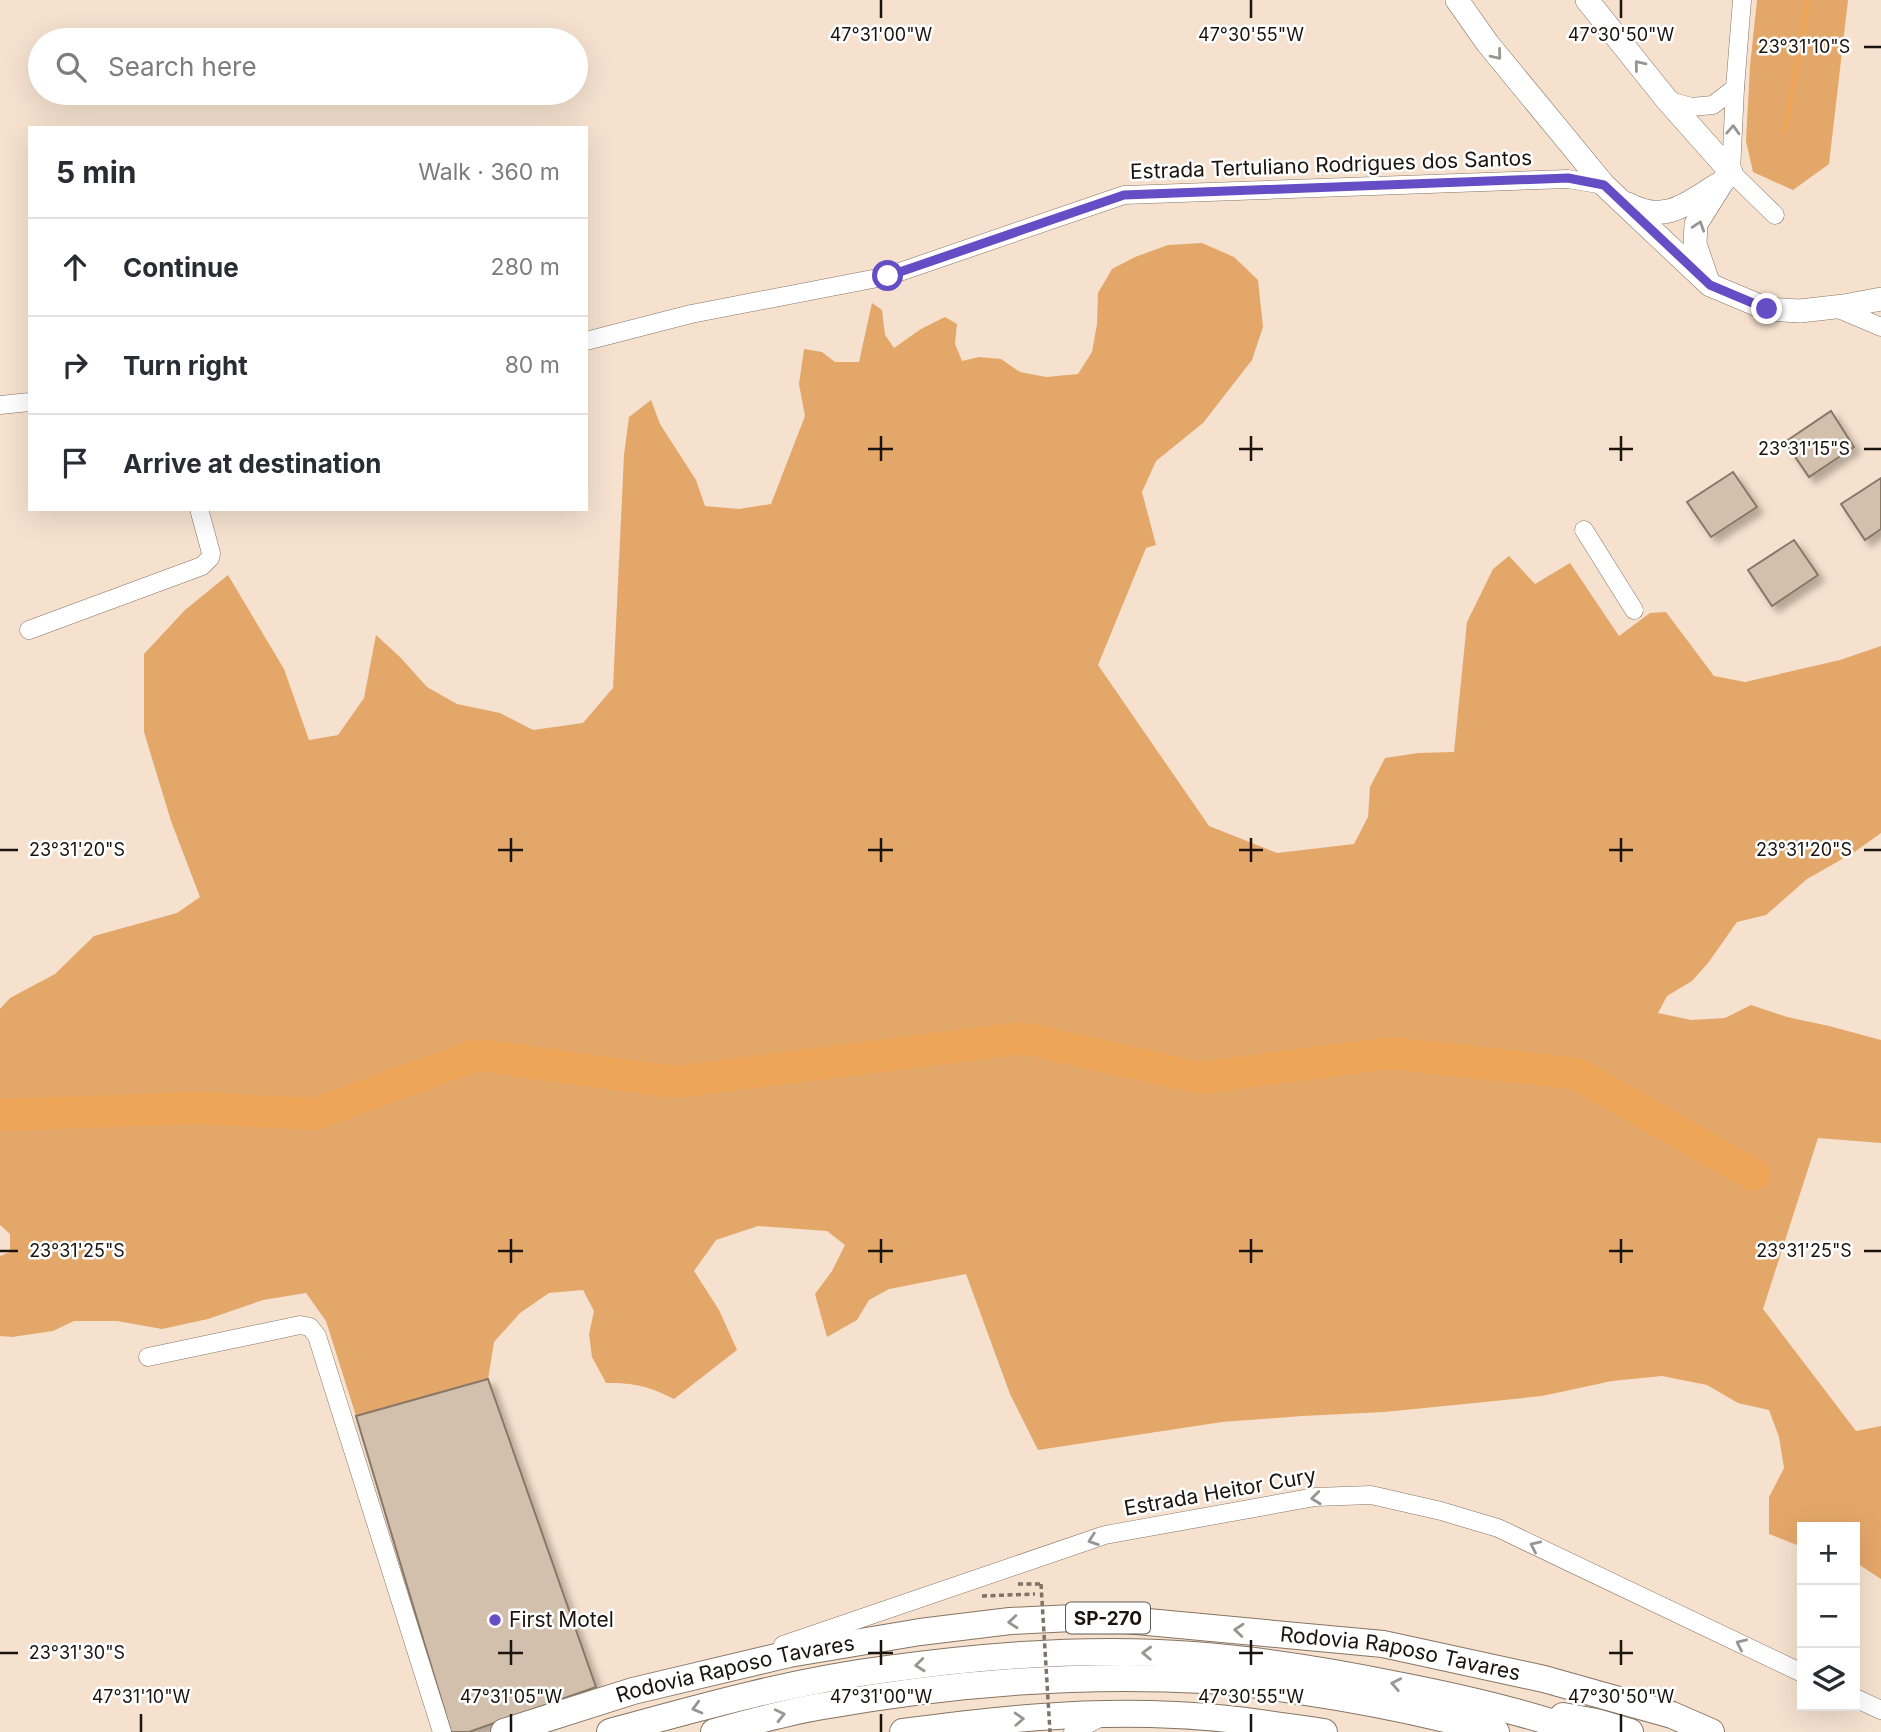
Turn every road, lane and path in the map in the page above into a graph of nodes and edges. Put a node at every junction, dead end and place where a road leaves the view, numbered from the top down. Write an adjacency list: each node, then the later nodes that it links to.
1 (1457, 0): 6 (main road, one-way to 6)
2 (1587, 0): 5 (main road, one-way to 2)
3 (1742, 0): 4 (street)
4 (1735, 88): 5 (street); 7 (street, one-way to 4)
5 (1667, 100): 7 (main road)
6 (1576, 152): 8 (street, Estrada Tertuliano Rodrigues dos Santos); 9 (main road)
7 (1727, 177): 9 (main road); 10 (street); 11 (main road, one-way to 7)
8 (1552, 179): 9 (street, Estrada Tertuliano Rodrigues dos Santos); 15 (street, Estrada Tertuliano Rodrigues dos Santos)
9 (1612, 192): 11 (main road)
10 (1775, 215)
11 (1710, 285): 13 (main road)
12 (1881, 299): 13 (main road)
13 (1834, 307): 14 (street)
14 (1881, 327)
15 (588, 340)
16 (28, 402): 17 (street)
17 (0, 405)
18 (200, 511): 21 (street)
19 (1584, 530): 20 (street)
20 (1634, 610)
21 (29, 630)
22 (148, 1357): 32 (street)
23 (1017, 1584): 37 (path, bridge)
24 (1035, 1594): 25 (path)
25 (982, 1596)
26 (1797, 1671): 27 (street, Estrada Heitor Cury, one-way to 27)
27 (633, 1691): 33 (highway, Rodovia Raposo Tavares / SP-270); 43 (highway, Rodovia Raposo Tavares / SP-270, one-way to 27)
28 (1442, 1693): 34 (highway, Rodovia Raposo Tavares / SP-270, one-way to 34); 41 (highway, Rodovia Raposo Tavares / SP-270); 42 (highway)
29 (1860, 1700): 30 (street)
30 (1881, 1710)
31 (1105, 1714): 36 (highway, one-way to 31); 38 (street); 39 (highway)
32 (442, 1732)
33 (504, 1732)
34 (610, 1732)
35 (714, 1732): 40 (highway, one-way to 40)
36 (903, 1732)
37 (1050, 1732)
38 (1073, 1732)
39 (1324, 1732)
40 (1496, 1732)
41 (1581, 1732)
42 (1629, 1732)
43 (1711, 1732)

